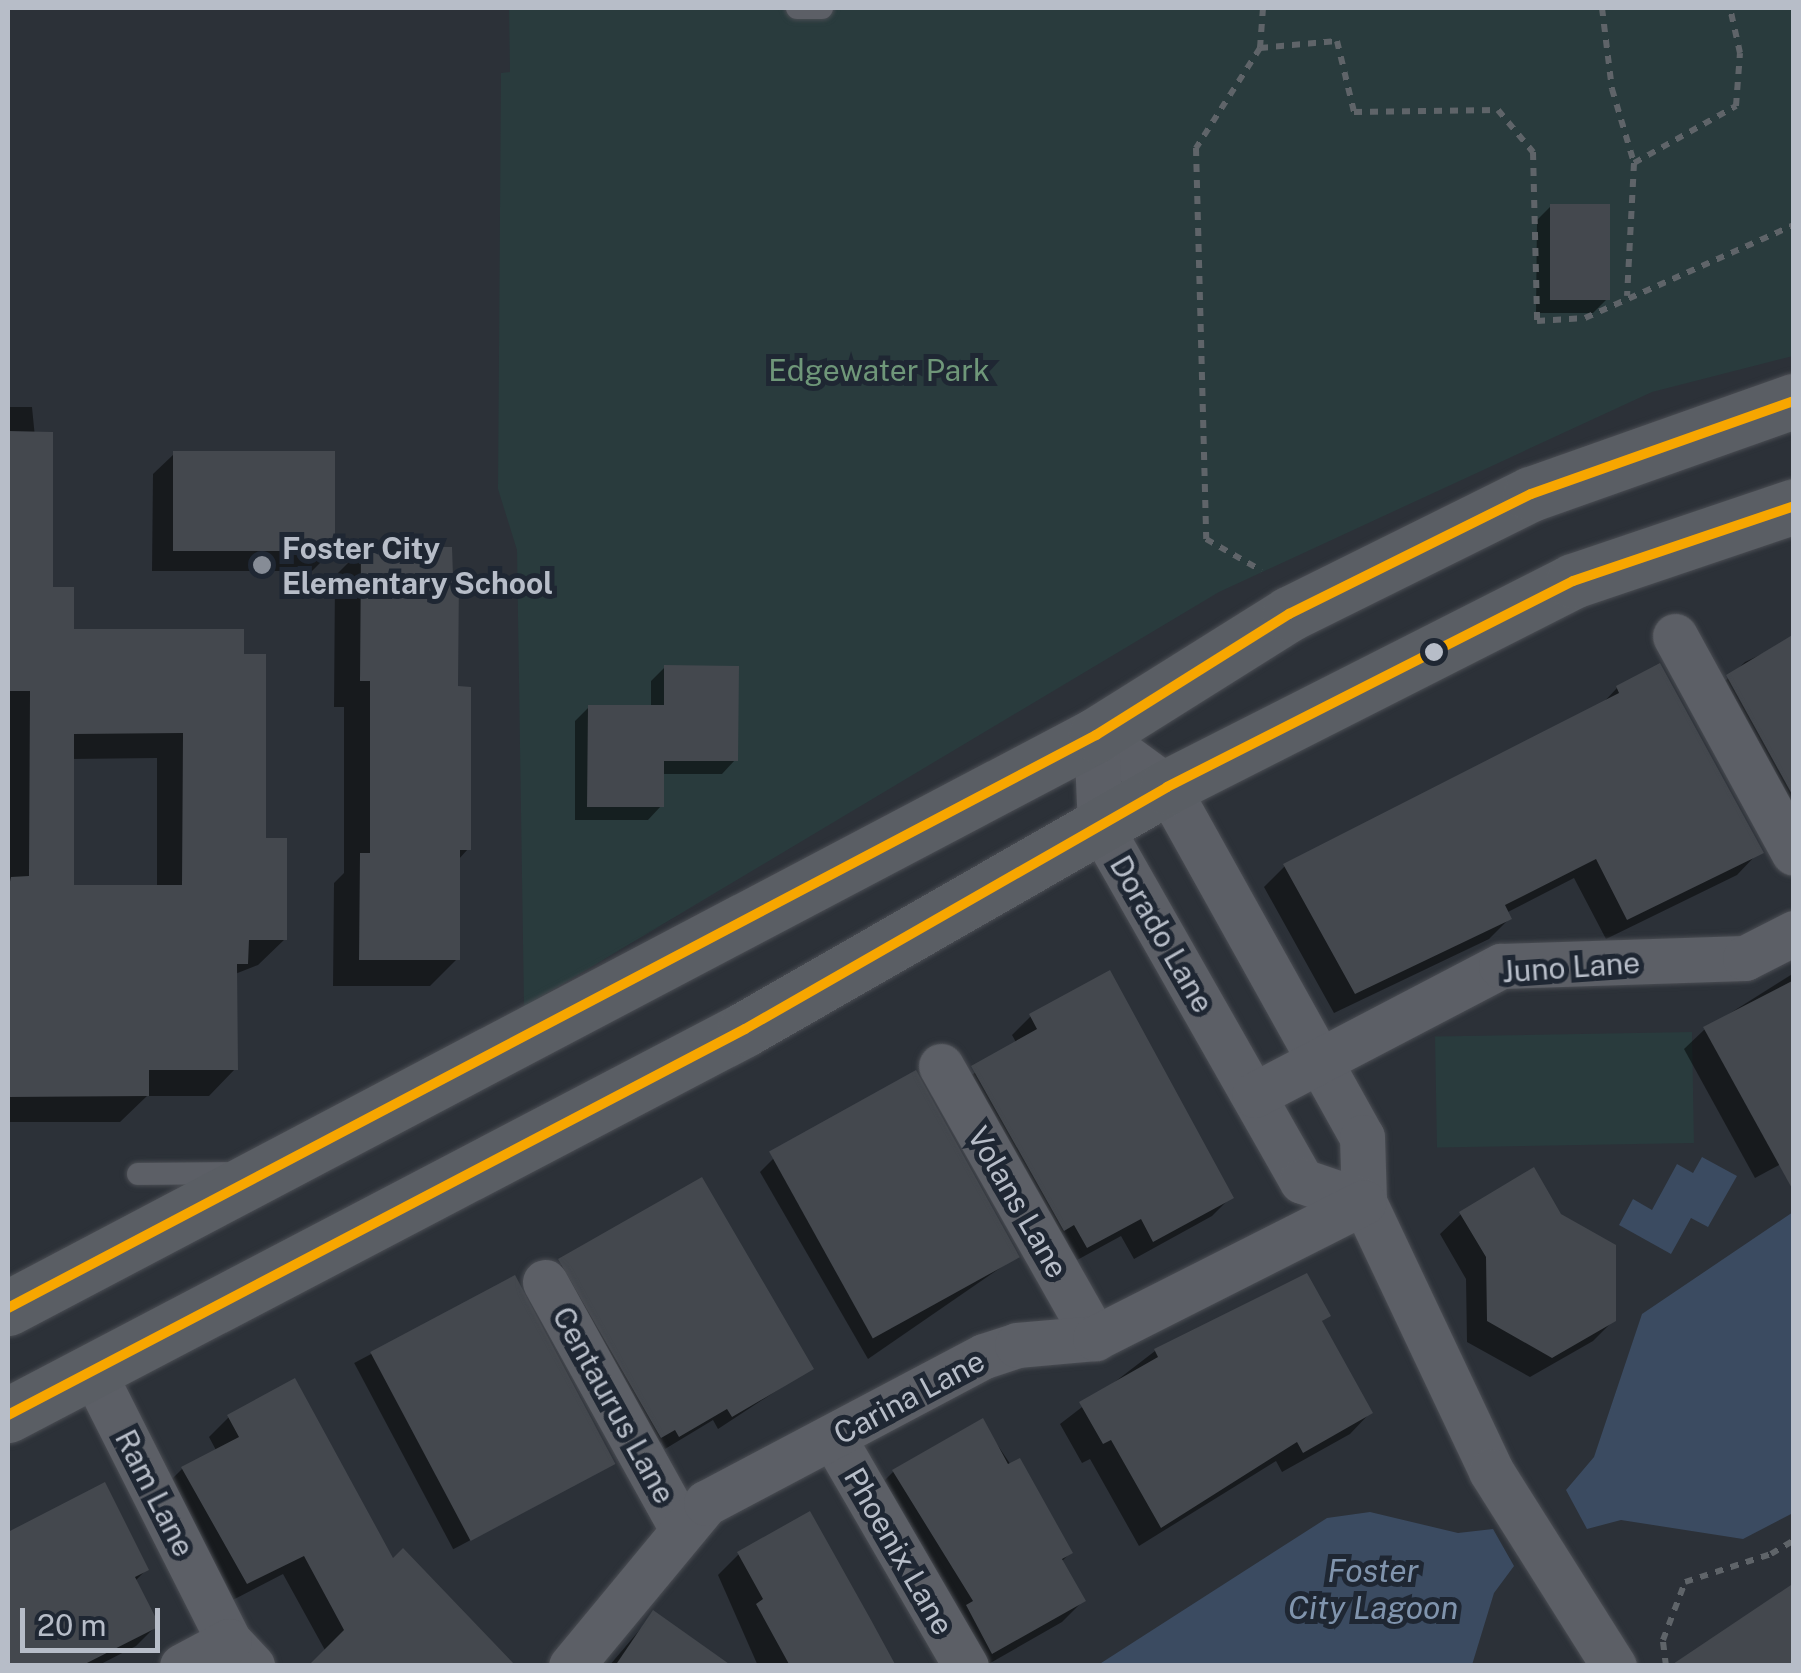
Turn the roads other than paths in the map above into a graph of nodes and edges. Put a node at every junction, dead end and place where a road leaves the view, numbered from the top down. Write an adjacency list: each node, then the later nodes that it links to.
1 (797, 8): 2 (lane)
2 (822, 8)
3 (1794, 401): 6 (main road)
4 (1794, 506): 7 (main road)
5 (1675, 636): 9 (street)
6 (1096, 735): 7 (street); 8 (street, Dorado Lane); 14 (main road)
7 (1167, 787): 8 (main road); 11 (street)
8 (1100, 826): 13 (street, Dorado Lane); 20 (main road)
9 (1794, 853)
10 (1794, 933): 11 (street, Juno Lane)
11 (1318, 1060): 13 (street, Juno Lane); 16 (street)
12 (941, 1066): 19 (street, Volans Lane)
13 (1254, 1096): 16 (street, Dorado Lane)
14 (262, 1172): 15 (lane); 18 (main road)
15 (138, 1174)
16 (1364, 1202): 19 (street, Carina Lane); 28 (street)
17 (545, 1282): 23 (street, Centaurus Lane)
18 (8, 1308)
19 (1095, 1338): 22 (street, Carina Lane)
20 (92, 1370): 21 (main road); 24 (street, Ram Lane)
21 (8, 1415)
22 (833, 1437): 23 (street, Carina Lane); 27 (street, Phoenix Lane)
23 (682, 1528): 26 (street, Carina Lane)
24 (240, 1653): 25 (street)
25 (182, 1666)
26 (571, 1666)
27 (966, 1666)
28 (1614, 1666)

